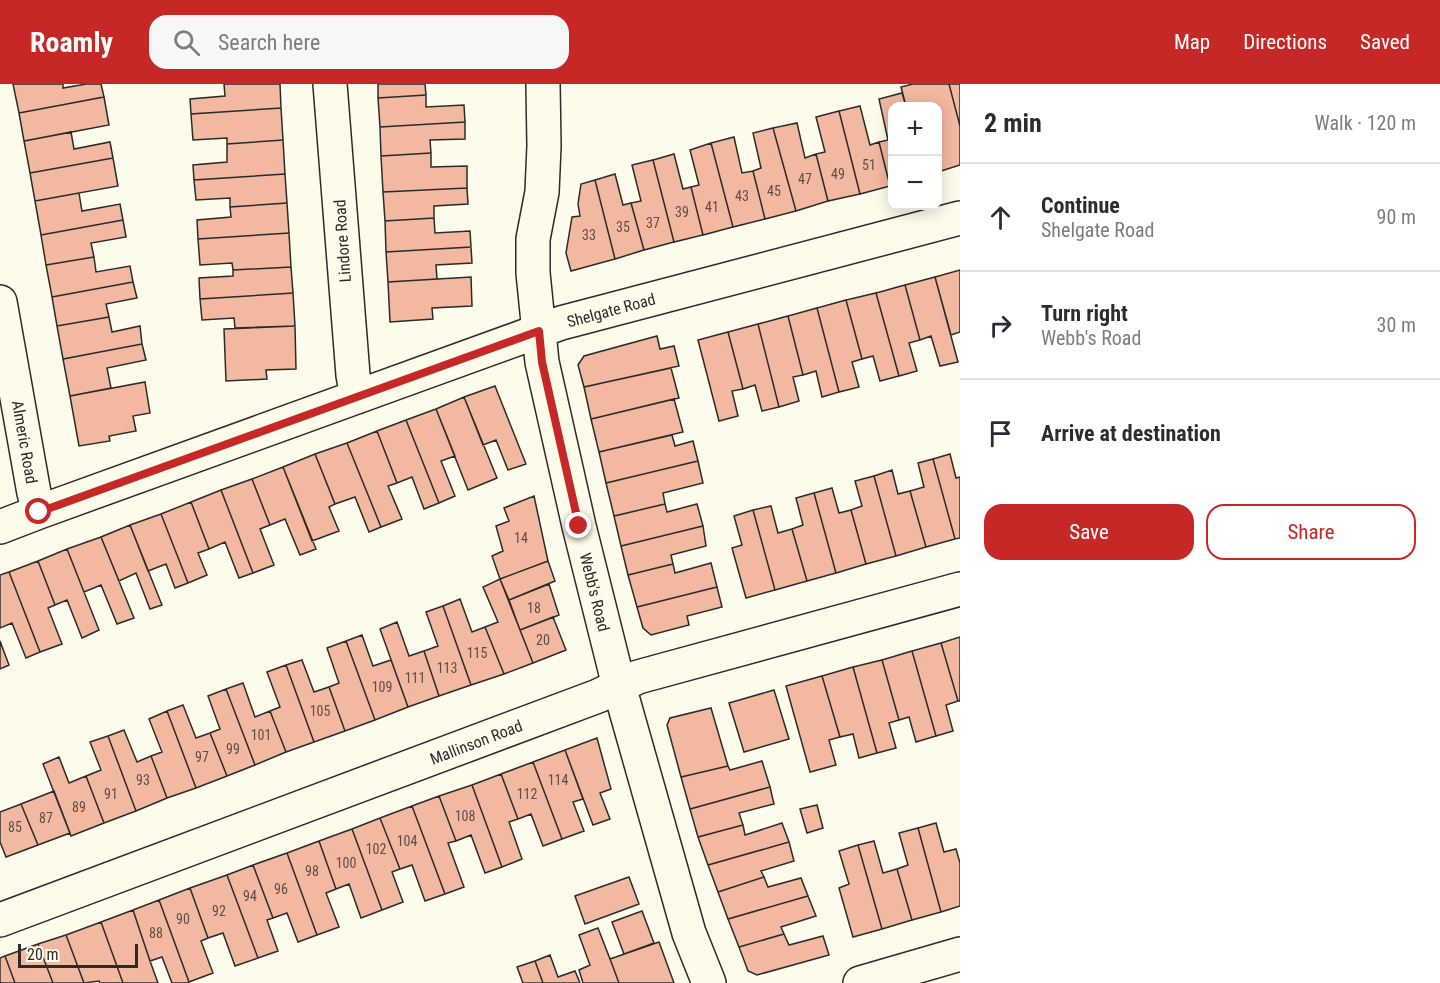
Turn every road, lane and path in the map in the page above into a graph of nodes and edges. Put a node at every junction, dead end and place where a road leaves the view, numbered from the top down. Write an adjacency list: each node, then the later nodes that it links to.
1 (330, 84): 6 (street, Lindore Road)
2 (543, 84): 5 (street, Webb's Road)
3 (960, 218): 5 (street, Shelgate Road)
4 (0, 302): 7 (street, Almeric Road)
5 (539, 331): 6 (street, Shelgate Road); 10 (street, Webb's Road)
6 (357, 397): 7 (street, Shelgate Road)
7 (39, 512): 8 (street, Shelgate Road)
8 (0, 527)
9 (960, 589): 10 (street, Mallinson Road)
10 (619, 686): 11 (street, Mallinson Road); 13 (street, Webb's Road)
11 (0, 920)
12 (960, 954): 14 (street)
13 (709, 983)
14 (860, 983)

